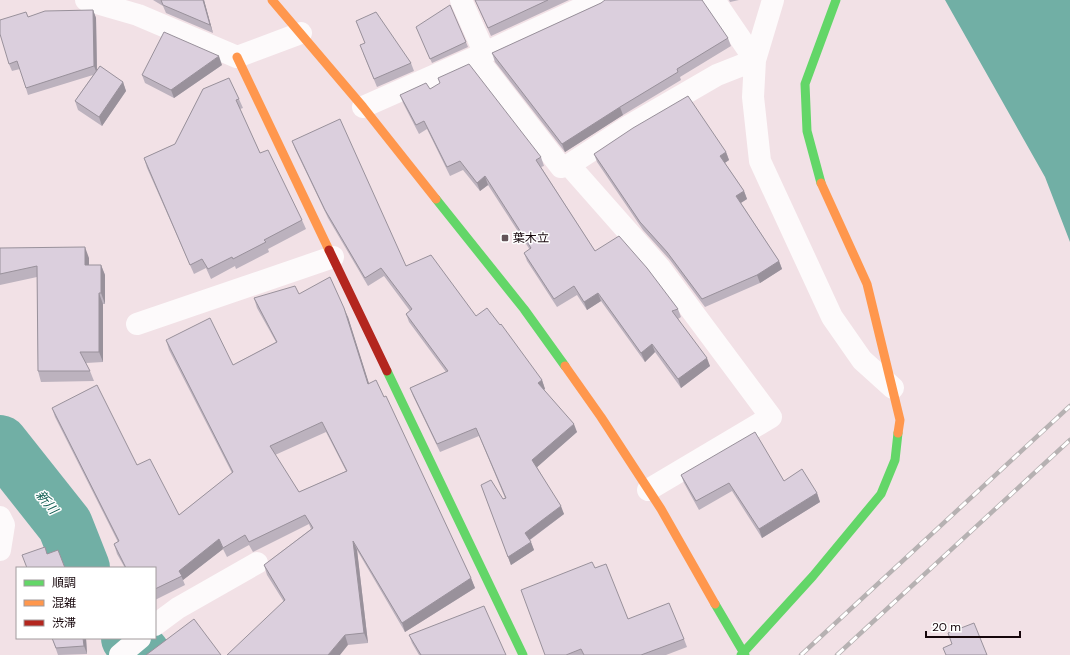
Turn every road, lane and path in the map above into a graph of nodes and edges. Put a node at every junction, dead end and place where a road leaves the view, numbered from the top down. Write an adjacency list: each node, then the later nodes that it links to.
1 (86, 0): 10 (street)
2 (272, 0): 8 (street)
3 (461, 0): 9 (street)
4 (599, 0): 9 (street)
5 (714, 0): 11 (street)
6 (773, 0): 11 (street)
7 (836, 0): 16 (street)
8 (301, 33): 10 (street); 12 (street)
9 (480, 55): 12 (street); 13 (street)
10 (237, 57): 14 (street)
11 (755, 60): 13 (street); 16 (street)
12 (363, 107): 17 (street)
13 (569, 165): 17 (street)
14 (333, 257): 15 (street); 25 (street)
15 (138, 324)
16 (892, 388): 23 (street)
17 (648, 490): 23 (street)
18 (0, 517): 19 (street)
19 (0, 550)
20 (257, 563): 21 (street)
21 (156, 624)
22 (139, 639): 24 (street)
23 (743, 654)
24 (120, 655)
25 (523, 655)

